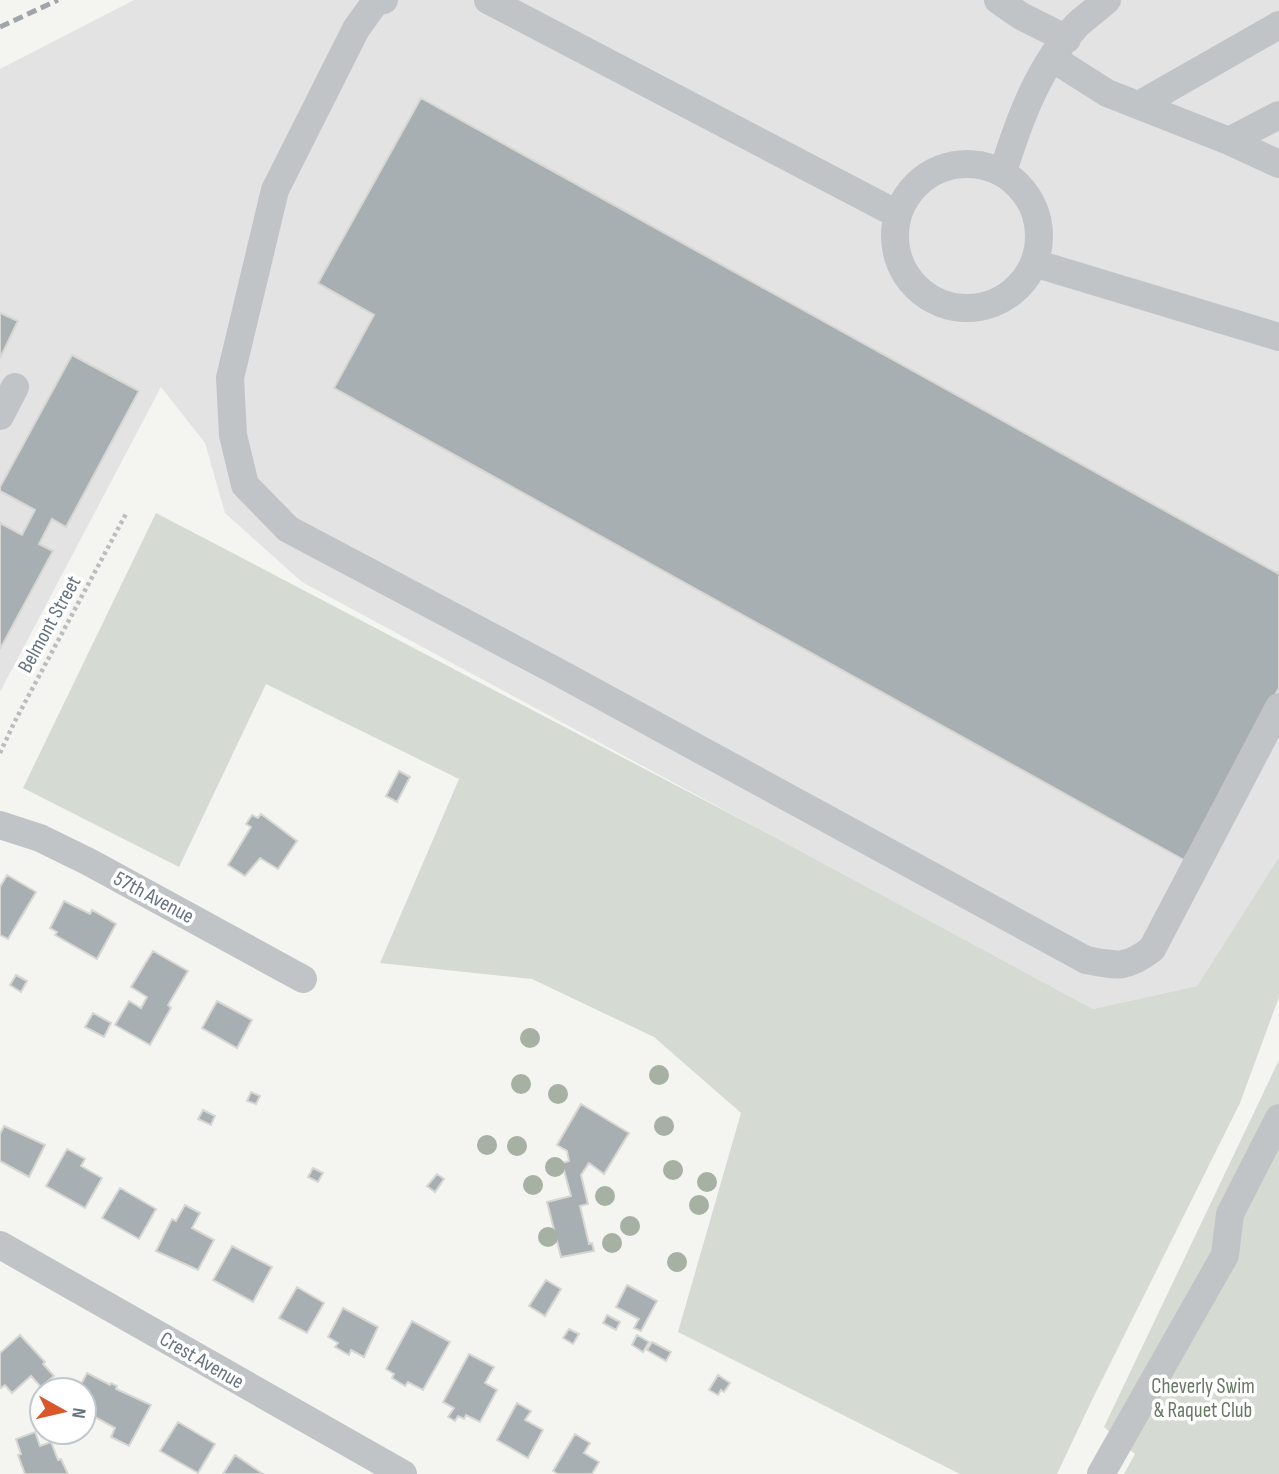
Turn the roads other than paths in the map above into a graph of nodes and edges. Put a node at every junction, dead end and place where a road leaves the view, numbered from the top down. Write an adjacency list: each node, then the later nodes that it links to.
1 (384, 0): 17 (street)
2 (488, 0): 12 (street)
3 (998, 0): 6 (street)
4 (1107, 0): 6 (street)
5 (1279, 25): 7 (street)
6 (1059, 48): 7 (street); 11 (street)
7 (1139, 105): 9 (street)
8 (1279, 115): 9 (street)
9 (1229, 141): 10 (street)
10 (1279, 164)
11 (1003, 172): 12 (street); 13 (street)
12 (897, 214): 13 (street)
13 (1034, 264): 14 (street)
14 (1279, 337)
15 (15, 387): 16 (street)
16 (0, 416)
17 (1279, 707)
18 (0, 825): 19 (street, 57th Avenue)
19 (303, 979)
20 (1279, 1118): 23 (street)
21 (0, 1245): 22 (street, Crest Avenue)
22 (389, 1470)
23 (1106, 1472)

